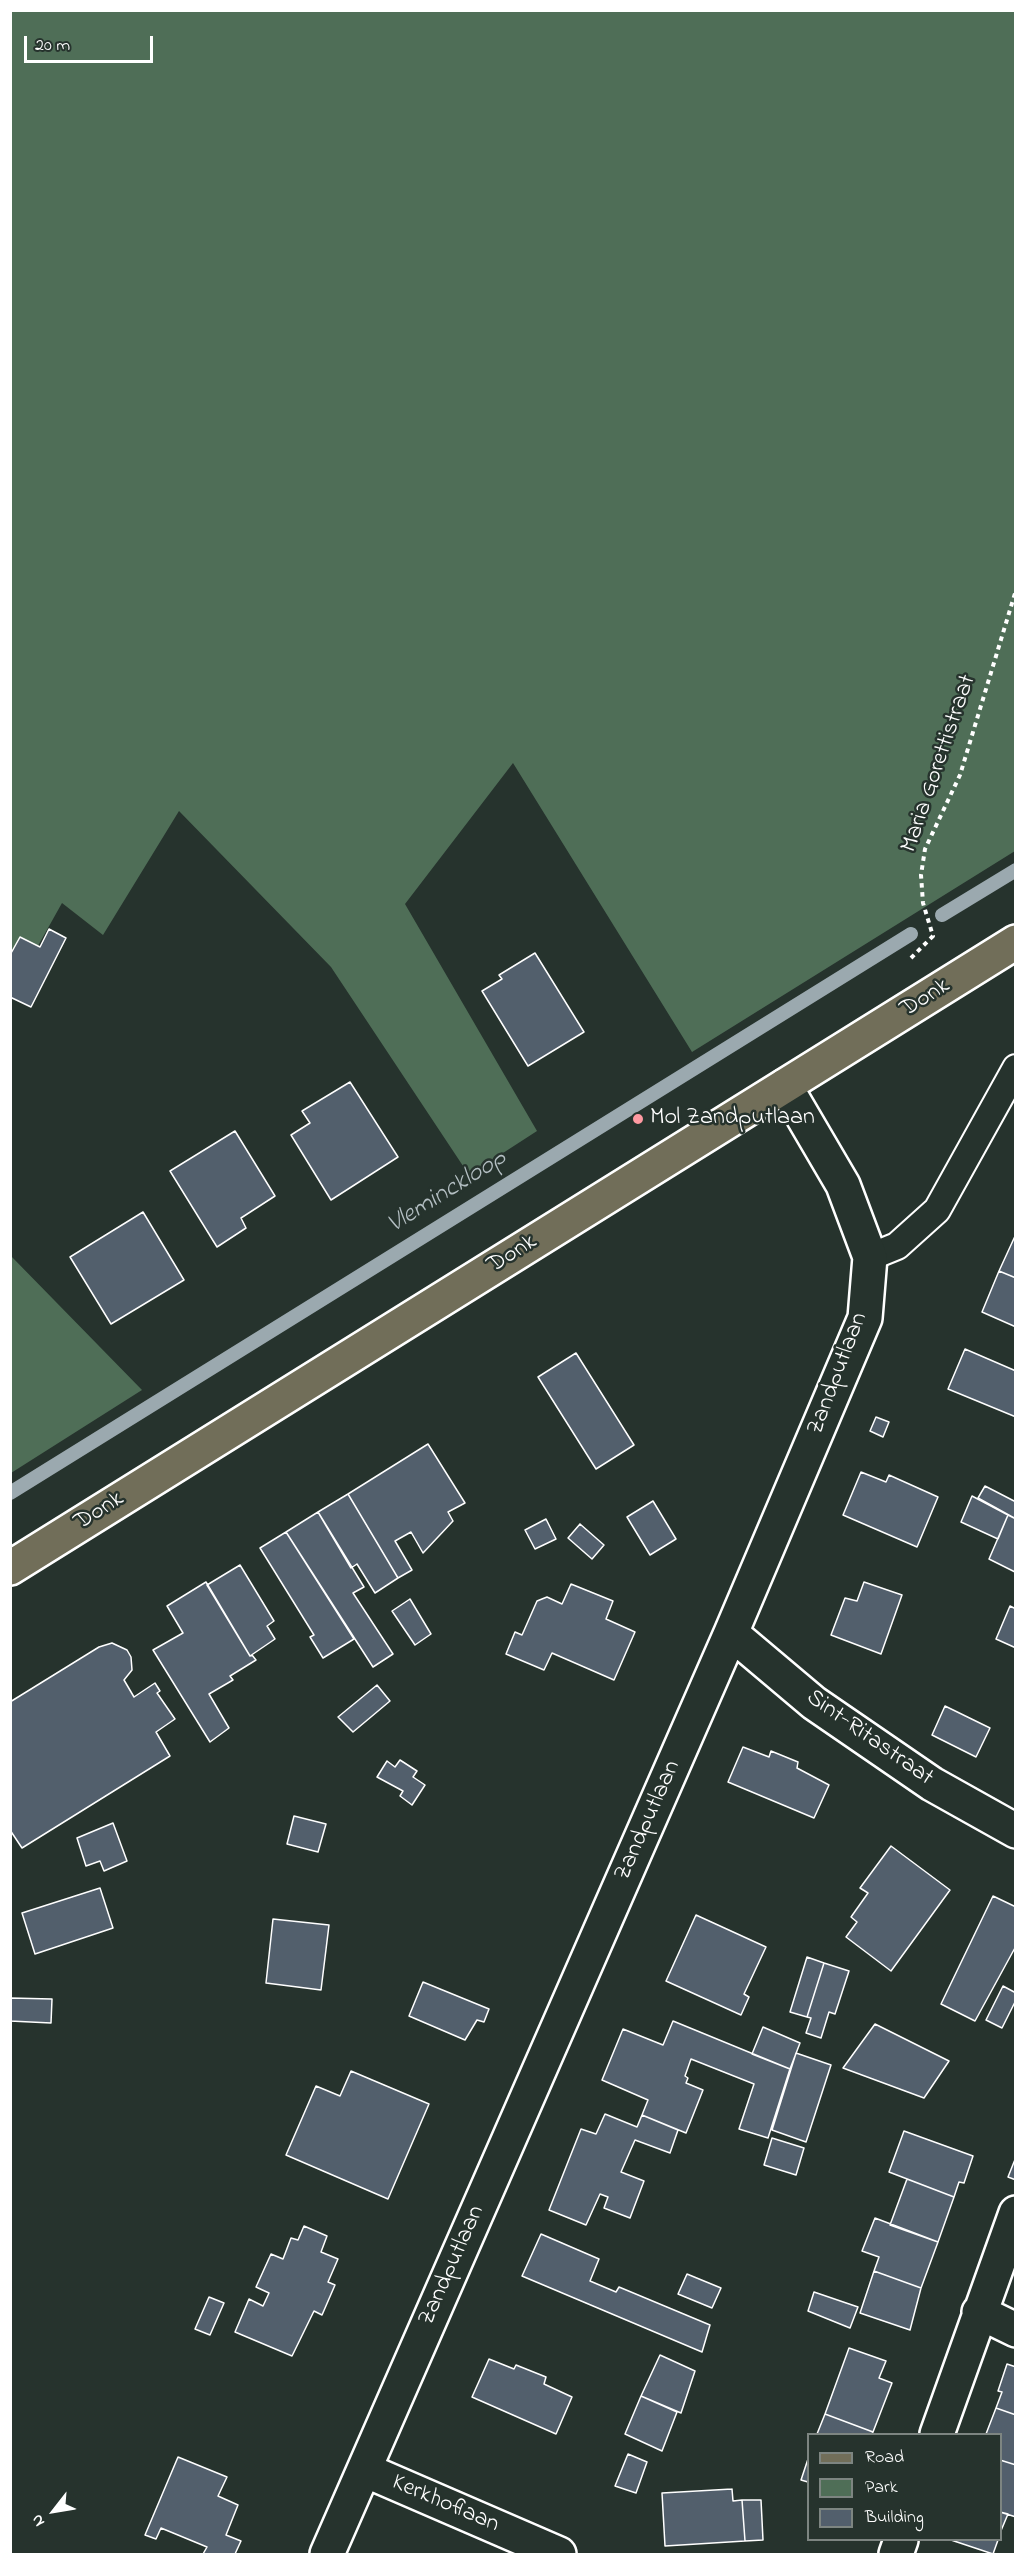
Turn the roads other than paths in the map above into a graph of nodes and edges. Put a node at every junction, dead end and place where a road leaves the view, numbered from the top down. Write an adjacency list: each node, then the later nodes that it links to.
1 (1016, 942): 3 (main road, Donk)
2 (1016, 1068): 4 (lane)
3 (784, 1086): 4 (street, Zandputlaan); 5 (main road, Donk)
4 (870, 1257): 6 (street, Zandputlaan)
5 (10, 1568)
6 (731, 1633): 7 (street, Sint-Ritastraat); 12 (street, Zandputlaan)
7 (1016, 1831)
8 (1016, 2213): 9 (street)
9 (979, 2312): 10 (street); 11 (street)
10 (1016, 2330)
11 (937, 2433)
12 (365, 2470): 13 (street, Zandputlaan); 14 (street, Kerkhoflaan)
13 (327, 2554)
14 (559, 2554)

